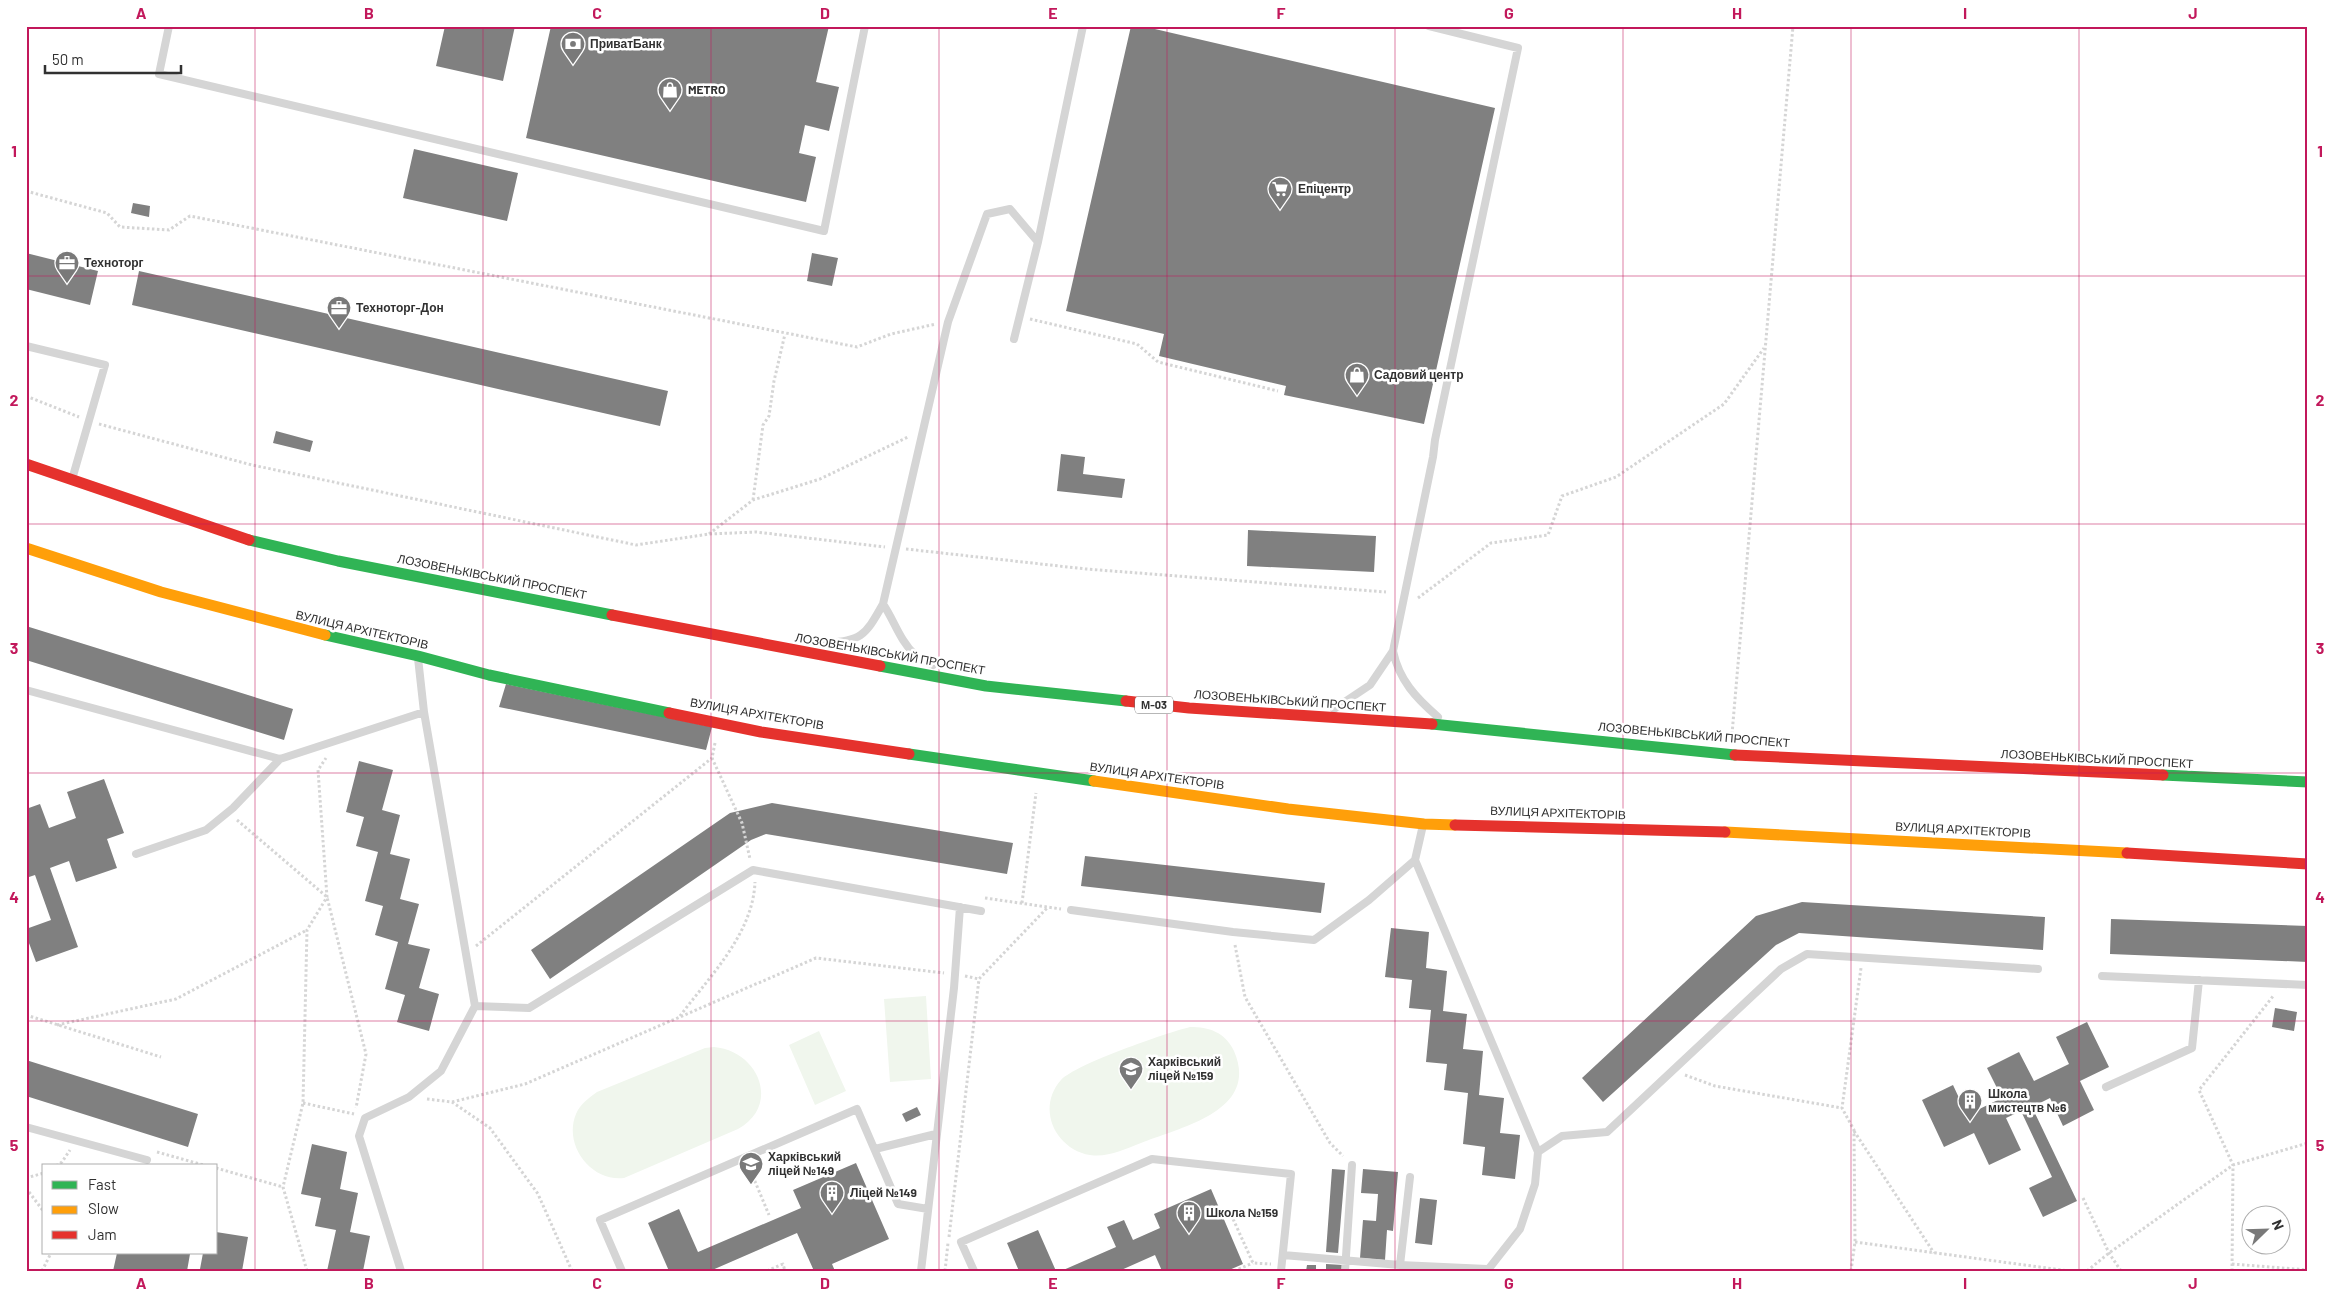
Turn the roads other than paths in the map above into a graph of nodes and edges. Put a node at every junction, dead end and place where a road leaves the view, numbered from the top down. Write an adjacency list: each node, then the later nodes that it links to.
1 (169, 26): 2 (lane)
2 (865, 26)
3 (1083, 26): 5 (lane)
4 (1429, 26): 15 (lane)
5 (1038, 242): 6 (lane); 11 (lane)
6 (1014, 339)
7 (26, 346): 9 (lane)
8 (26, 464): 9 (main road, ЛОЗОВЕНЬКІВСЬКИЙ ПРОСПЕКТ / М-03)
9 (72, 480): 13 (main road, ЛОЗОВЕНЬКІВСЬКИЙ ПРОСПЕКТ / М-03)
10 (26, 548): 16 (main road, ВУЛИЦЯ АРХІТЕКТОРІВ)
11 (883, 604): 14 (lane); 17 (lane)
12 (766, 635): 13 (lane)
13 (724, 637): 20 (main road, ЛОЗОВЕНЬКІВСЬКИЙ ПРОСПЕКТ / М-03)
14 (812, 642)
15 (1393, 651): 22 (lane); 23 (lane)
16 (418, 656): 21 (lane); 26 (main road, ВУЛИЦЯ АРХІТЕКТОРІВ)
17 (938, 667)
18 (1036, 682): 20 (lane)
19 (26, 690): 24 (lane)
20 (1068, 696): 22 (main road, ЛОЗОВЕНЬКІВСЬКИЙ ПРОСПЕКТ / М-03)
21 (424, 712): 24 (lane); 37 (lane)
22 (1319, 718): 23 (main road, ЛОЗОВЕНЬКІВСЬКИЙ ПРОСПЕКТ / М-03)
23 (1447, 724): 25 (main road, ЛОЗОВЕНЬКІВСЬКИЙ ПРОСПЕКТ / М-03)
24 (280, 759): 27 (lane)
25 (2308, 782)
26 (1424, 824): 28 (lane); 29 (main road, ВУЛИЦЯ АРХІТЕКТОРІВ)
27 (136, 854)
28 (1415, 860): 31 (lane); 42 (lane)
29 (2308, 864)
30 (960, 908): 32 (lane); 37 (lane); 40 (lane)
31 (1072, 910)
32 (981, 911)
33 (2038, 969): 42 (lane)
34 (2102, 976): 35 (lane)
35 (2199, 980): 36 (lane); 38 (lane)
36 (2308, 985)
37 (475, 1006): 52 (lane)
38 (2106, 1087)
39 (26, 1127): 43 (lane)
40 (936, 1134): 41 (lane); 46 (lane)
41 (875, 1149): 46 (lane); 53 (lane)
42 (1538, 1152): 51 (lane)
43 (147, 1160)
44 (1352, 1165): 48 (lane)
45 (1410, 1177): 49 (lane)
46 (928, 1209): 54 (lane)
47 (1283, 1255): 48 (lane); 50 (lane); 55 (lane)
48 (1345, 1260): 49 (lane); 56 (lane)
49 (1400, 1265): 51 (lane)
50 (1282, 1267)
51 (1487, 1270)
52 (401, 1271)
53 (622, 1271)
54 (921, 1271)
55 (974, 1271)
56 (1345, 1271)

